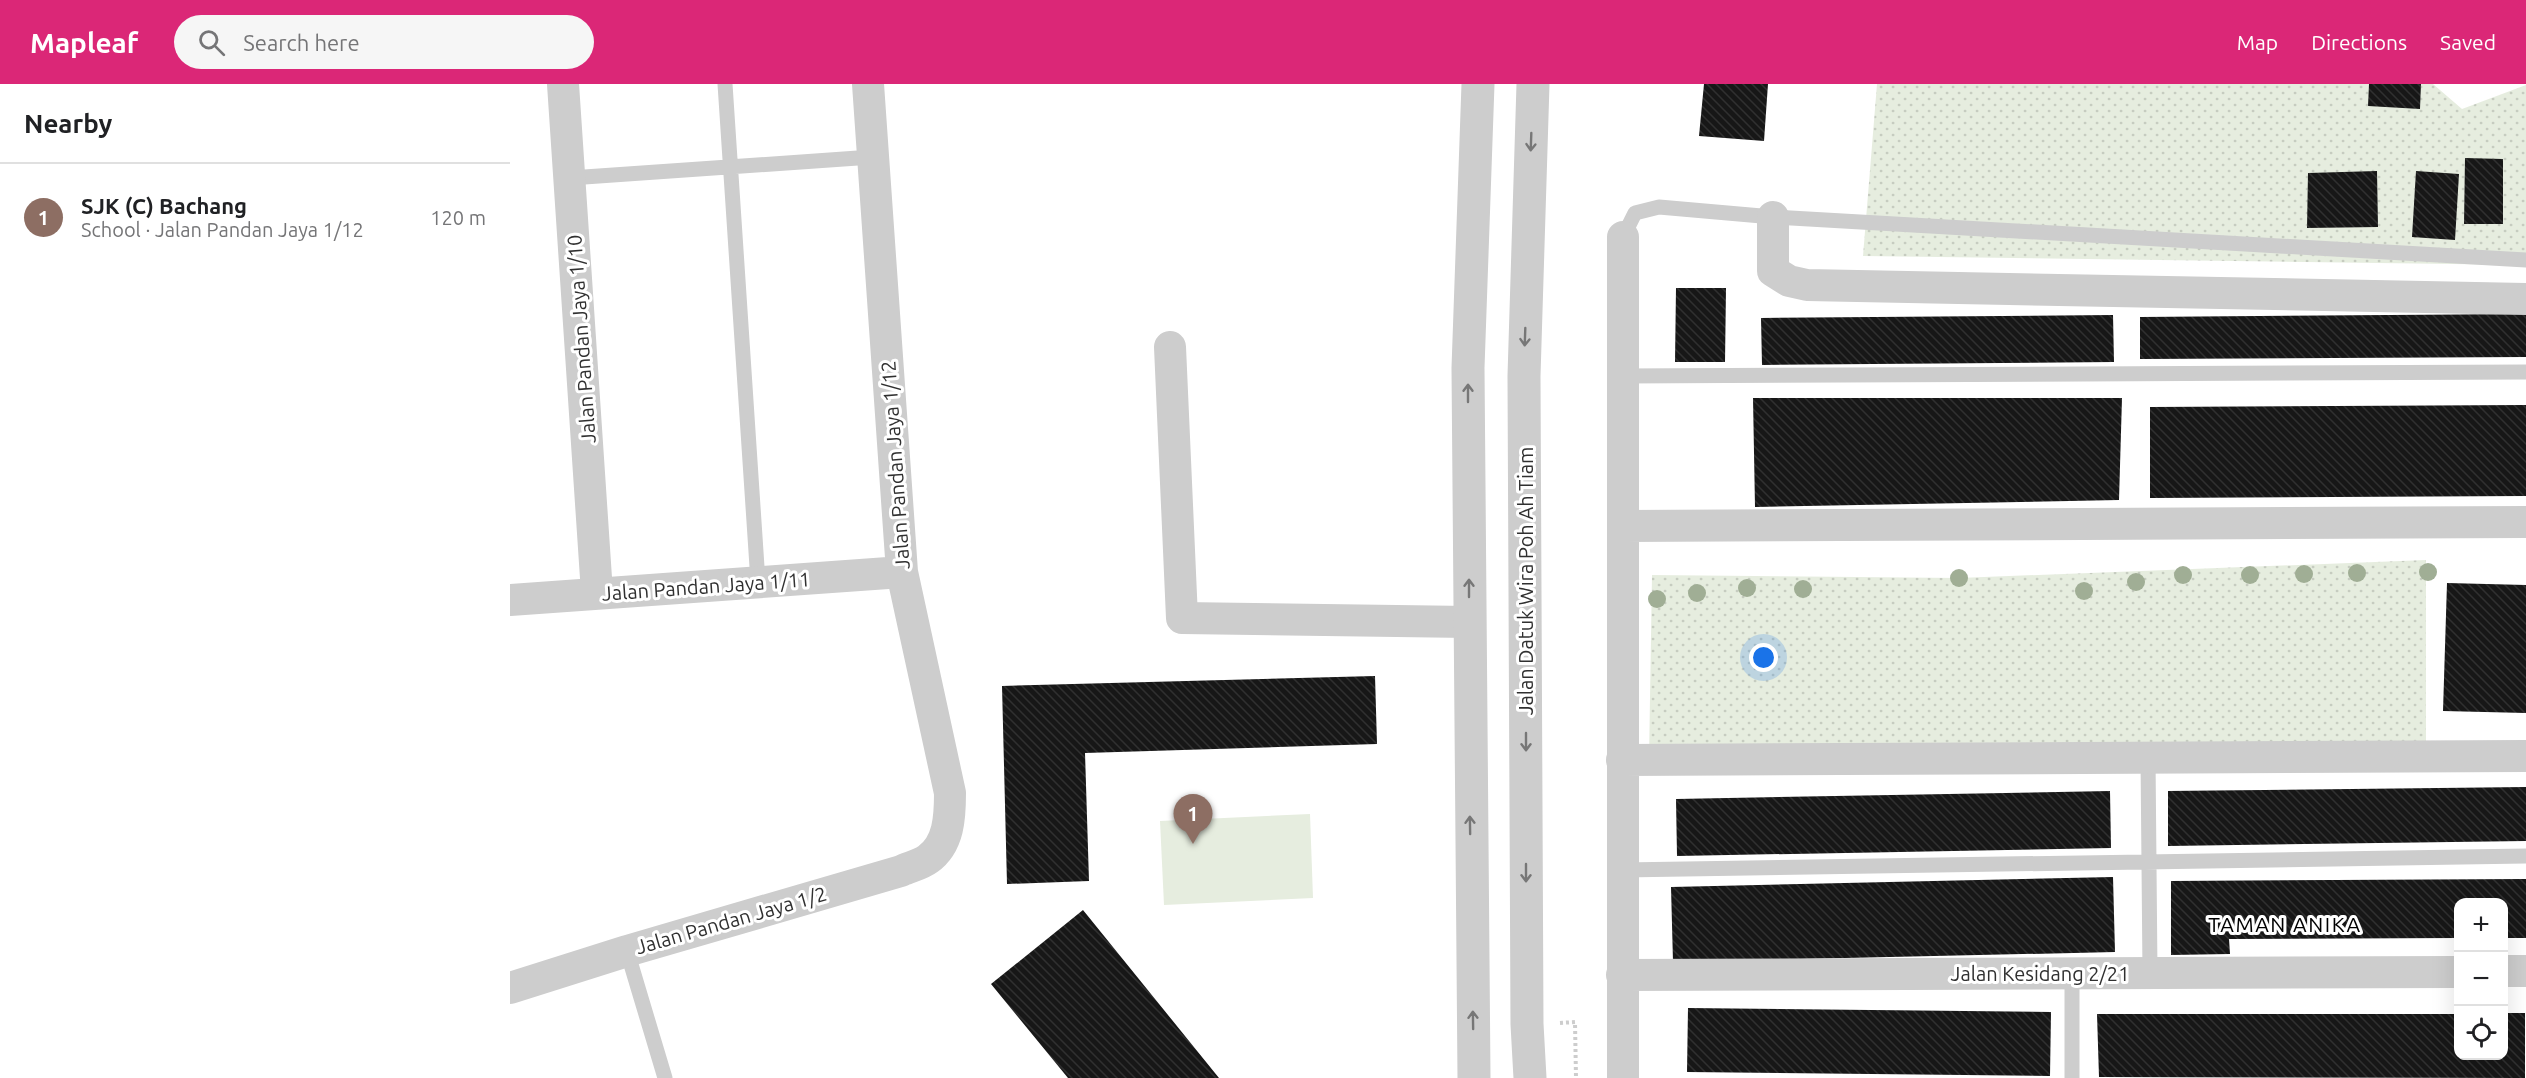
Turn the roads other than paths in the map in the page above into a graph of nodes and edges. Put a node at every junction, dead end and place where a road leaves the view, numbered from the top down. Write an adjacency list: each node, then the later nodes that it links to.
1 (564, 84): 8 (street, Jalan Pandan Jaya 1/10)
2 (725, 84): 7 (lane)
3 (868, 84): 6 (street, Jalan Pandan Jaya 1/12)
4 (1478, 84): 22 (street, one-way to 4)
5 (1533, 84): 40 (street, Jalan Datuk Wira Poh Ah Tiam, one-way to 40)
6 (872, 157): 7 (lane); 18 (street, Jalan Pandan Jaya 1/12)
7 (730, 167): 8 (lane); 19 (lane)
8 (570, 178): 20 (street, Jalan Pandan Jaya 1/10)
9 (1773, 217): 10 (lane); 11 (lane); 12 (street)
10 (1623, 237): 15 (street)
11 (2526, 260)
12 (2526, 299)
13 (1170, 346): 22 (street)
14 (2526, 372): 15 (lane)
15 (1623, 376): 17 (street)
16 (2526, 522): 17 (street)
17 (1623, 526): 25 (street)
18 (902, 572): 19 (street, Jalan Pandan Jaya 1/11); 26 (street, Jalan Pandan Jaya 1/12)
19 (758, 582): 20 (street, Jalan Pandan Jaya 1/11)
20 (597, 593): 21 (street, Jalan Pandan Jaya 1/11)
21 (510, 600)
22 (1469, 622): 39 (street, one-way to 22)
23 (2526, 756): 24 (street)
24 (2148, 757): 25 (street); 28 (lane)
25 (1622, 760): 29 (street)
26 (944, 841): 30 (street, Jalan Pandan Jaya 1/2)
27 (2526, 856): 28 (lane)
28 (2150, 862): 29 (lane); 35 (lane)
29 (1622, 870): 36 (street)
30 (627, 951): 37 (street, Jalan Pandan Jaya 1/2); 38 (lane)
31 (2508, 971): 32 (street)
32 (2526, 971)
33 (2454, 972): 35 (street, Jalan Kesidang 2/21)
34 (2072, 973): 35 (street, Jalan Kesidang 2/21); 36 (street, Jalan Kesidang 2/21); 42 (lane)
35 (2150, 973)
36 (1622, 975): 41 (street)
37 (510, 988)
38 (665, 1078)
39 (1474, 1078)
40 (1530, 1078)
41 (1623, 1078)
42 (2072, 1078)

